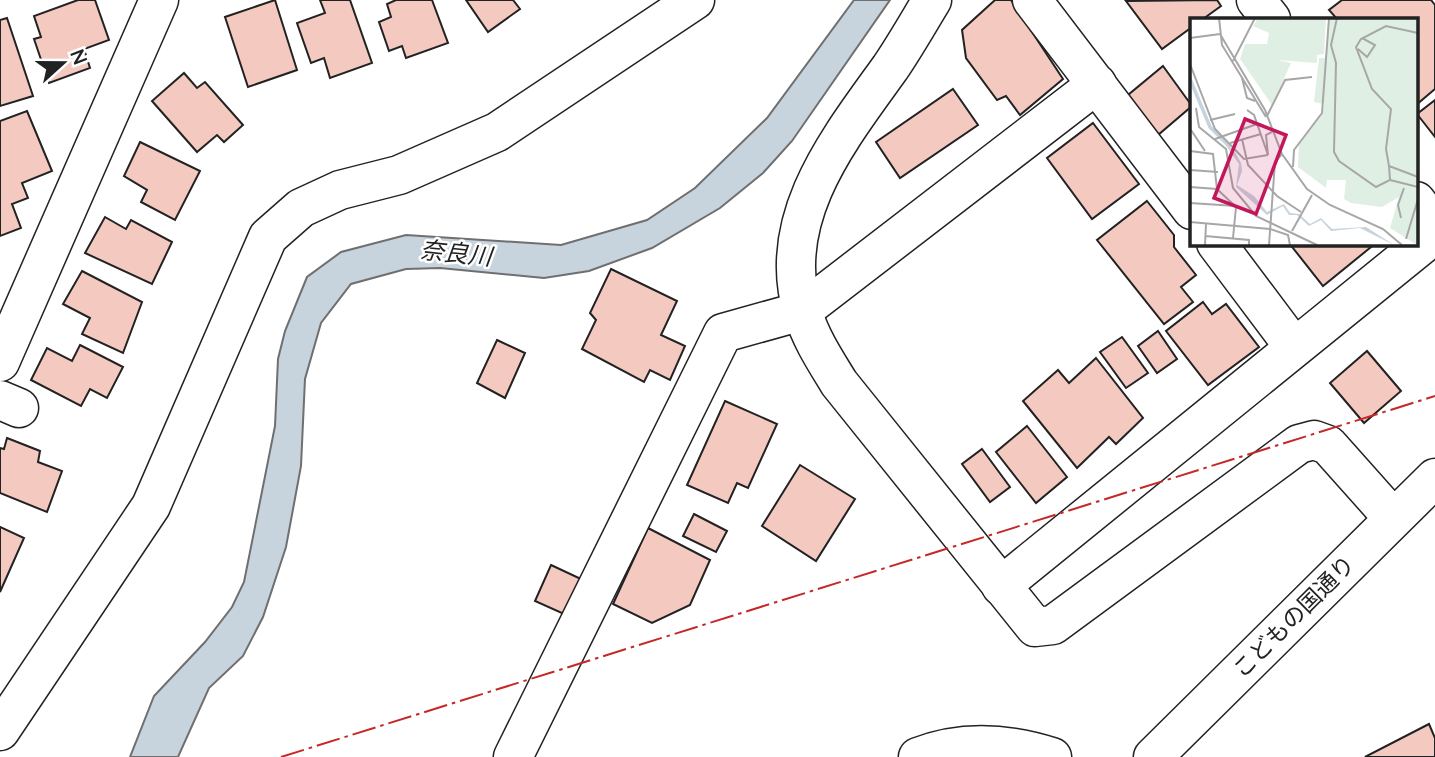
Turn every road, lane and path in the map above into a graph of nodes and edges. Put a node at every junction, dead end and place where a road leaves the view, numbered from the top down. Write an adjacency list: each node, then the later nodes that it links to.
1 (159, 0): 15 (street)
2 (695, 0): 19 (street)
3 (932, 0): 13 (street)
4 (1032, 0): 7 (street)
5 (1256, 0): 6 (street)
6 (1270, 18)
7 (1097, 84): 9 (street); 13 (street)
8 (1418, 204): 10 (street)
9 (1190, 207)
10 (1435, 225)
11 (1435, 234): 14 (street)
12 (1218, 245): 14 (street)
13 (802, 311): 18 (street); 20 (street)
14 (1294, 347): 18 (street)
15 (0, 362)
16 (1435, 478): 17 (street, こどもの国通り)
17 (1393, 518): 18 (street); 23 (street, こどもの国通り)
18 (1001, 586)
19 (0, 731)
20 (513, 757)
21 (918, 757): 22 (street)
22 (1052, 757)
23 (1153, 757)

